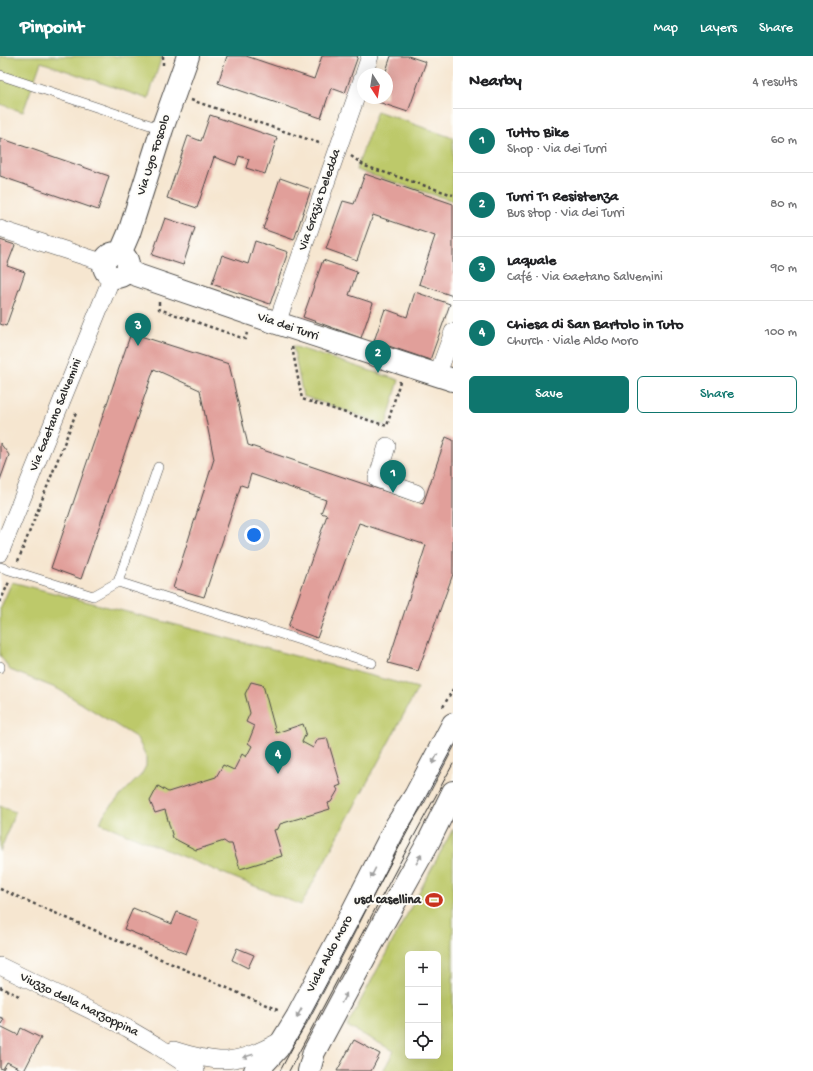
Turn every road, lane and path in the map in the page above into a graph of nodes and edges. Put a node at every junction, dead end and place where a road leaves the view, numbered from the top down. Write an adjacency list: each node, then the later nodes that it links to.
1 (188, 56): 7 (street, Via Ugo Foscolo)
2 (370, 56): 3 (street)
3 (366, 68)
4 (0, 75): 7 (lane)
5 (357, 95): 8 (street, Via Grazia Deledda)
6 (190, 99): 8 (path)
7 (162, 129): 11 (street, Via Ugo Foscolo)
8 (338, 150): 9 (path); 12 (street, Via Grazia Deledda)
9 (453, 195)
10 (0, 229): 11 (street, Via dei Turri)
11 (116, 266): 12 (street, Via dei Turri); 21 (street, Via Gaetano Salvemini)
12 (277, 323): 15 (street, Via dei Turri)
13 (453, 332): 15 (street)
14 (292, 345): 16 (path)
15 (448, 379)
16 (400, 380)
17 (77, 412): 23 (path)
18 (387, 446): 20 (street)
19 (158, 467): 24 (lane)
20 (416, 493)
21 (0, 553)
22 (0, 567): 23 (lane)
23 (14, 572): 24 (lane); 25 (path)
24 (118, 582): 26 (lane)
25 (0, 602)
26 (372, 663)
27 (453, 724): 32 (street, Viale Aldo Moro, one-way to 32)
28 (453, 792): 37 (street, one-way to 28)
29 (0, 889): 31 (path)
30 (0, 966): 33 (street, Viuzzo della Marzoppina)
31 (280, 1011)
32 (283, 1040): 33 (street, Viuzzo della Marzoppina, one-way to 33); 36 (street, Viale Aldo Moro)
33 (156, 1045): 34 (street, Viuzzo della Marzoppina); 35 (street, Viuzzo della Marzoppina)
34 (176, 1071)
35 (196, 1071)
36 (255, 1071)
37 (309, 1071)

